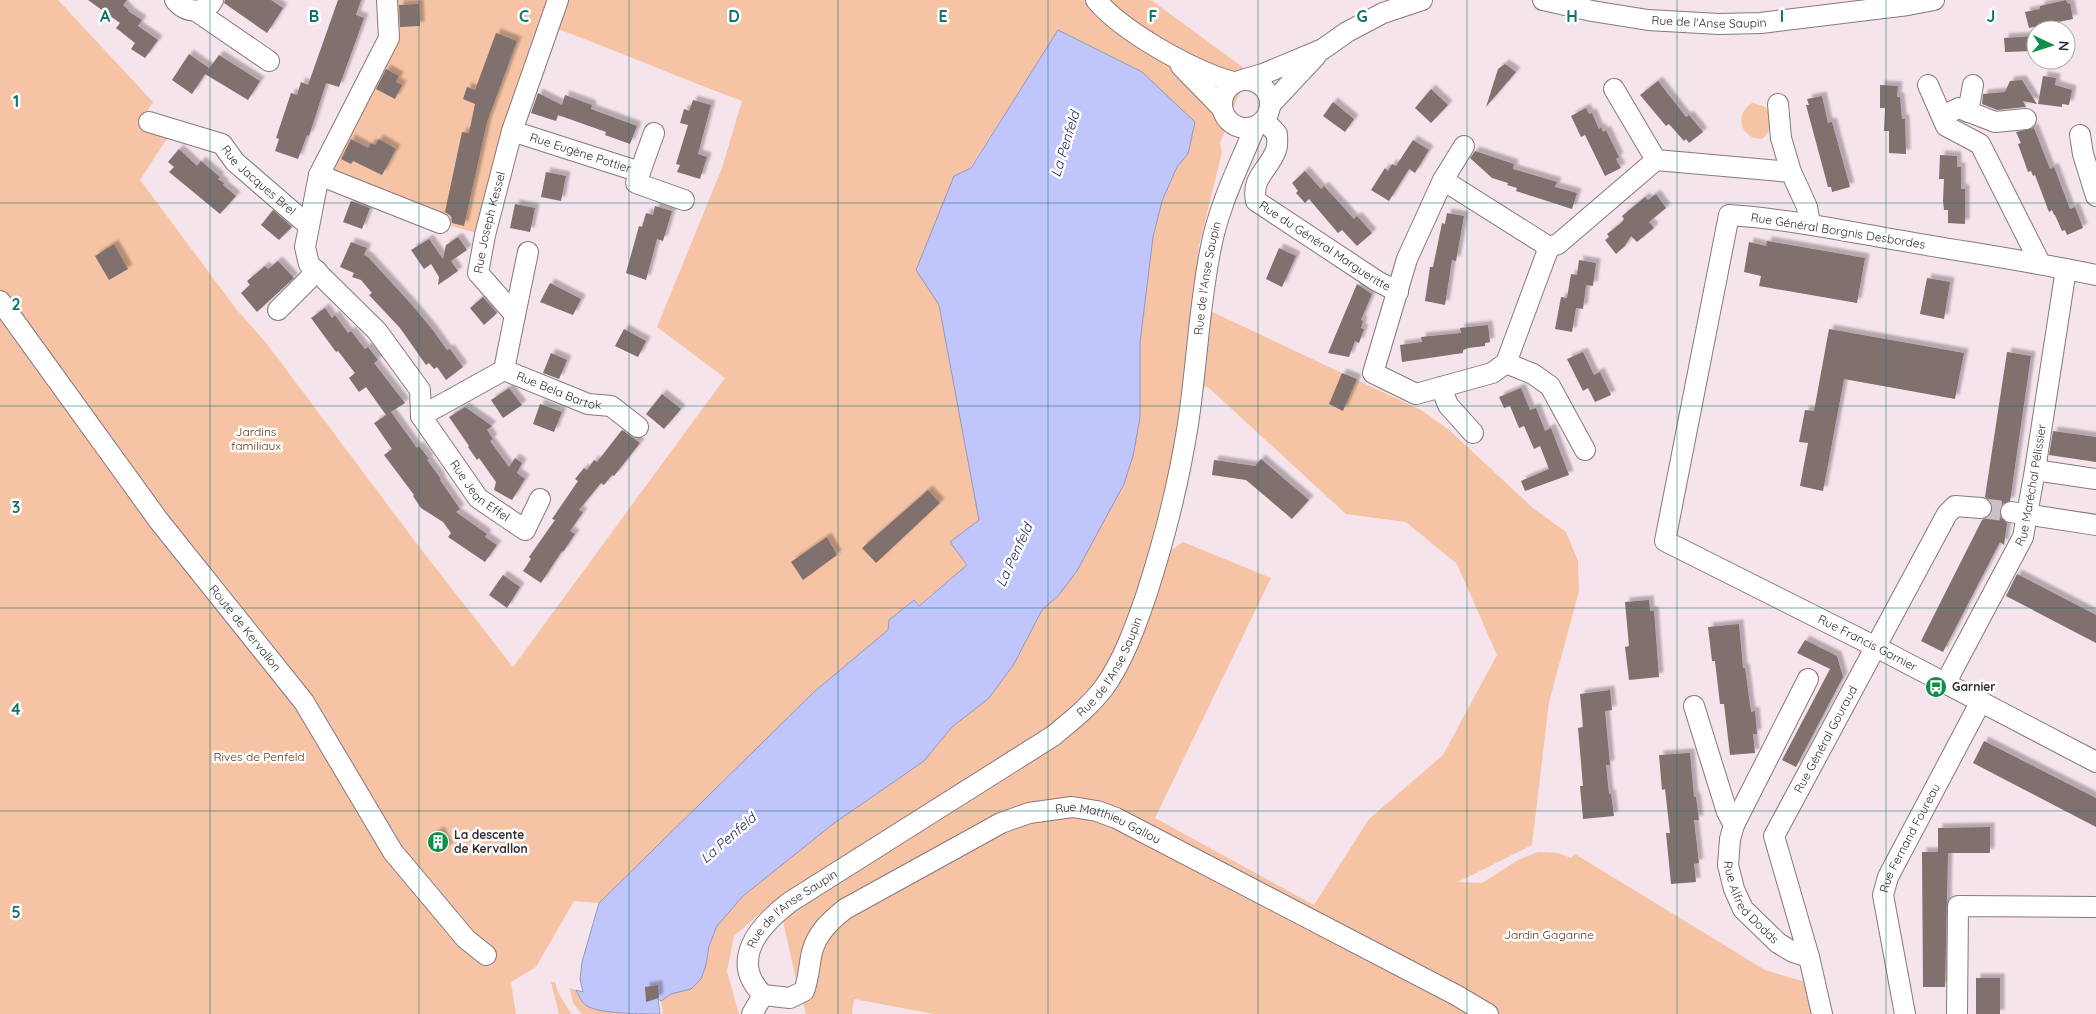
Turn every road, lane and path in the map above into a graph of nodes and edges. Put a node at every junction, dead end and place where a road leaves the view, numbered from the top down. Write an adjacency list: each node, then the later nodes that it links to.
1 (175, 0): 9 (street)
2 (213, 0): 9 (street)
3 (387, 0): 32 (street)
4 (558, 0): 24 (street, Rue Joseph Kessel)
5 (1096, 0): 11 (street)
6 (1422, 0): 10 (street, Rue de l'Anse Saupin)
7 (1543, 0): 8 (street, Rue de l'Anse Saupin)
8 (1934, 0)
9 (196, 11): 12 (street)
10 (1323, 49): 13 (street, Rue de l'Anse Saupin); 20 (street, Rue de l'Anse Saupin)
11 (1170, 54): 13 (street); 19 (street)
12 (269, 61)
13 (1239, 81): 19 (street); 20 (street)
14 (1928, 85): 22 (street)
15 (1973, 86): 18 (street)
16 (1614, 89): 28 (street)
17 (1778, 104): 31 (street)
18 (1968, 112): 21 (street); 22 (street)
19 (1225, 114): 20 (street); 30 (street, Rue de l'Anse Saupin)
20 (1263, 117): 30 (street, Rue de l'Anse Saupin); 45 (street, Rue du Général Margueritte)
21 (2026, 119)
22 (1944, 121): 41 (street)
23 (149, 122): 38 (street, Rue Jacques Brel)
24 (512, 130): 29 (street, Rue Eugène Pottier); 48 (street, Rue Joseph Kessel)
25 (654, 132): 29 (street, Rue Eugène Pottier)
26 (2080, 135): 34 (street)
27 (1464, 146): 33 (street, Rue du Général Margueritte)
28 (1656, 160): 31 (street); 39 (street)
29 (640, 172): 35 (street)
30 (1235, 172): 73 (street, Rue de l'Anse Saupin)
31 (1791, 172): 37 (street)
32 (319, 175): 36 (street); 38 (street)
33 (1443, 180): 39 (street); 45 (street, Rue du Général Margueritte)
34 (2096, 196)
35 (684, 200)
36 (440, 223)
37 (1810, 224): 41 (street, Rue Général Borgnis Desbordes); 62 (street, Rue Général Borgnis Desbordes)
38 (308, 225): 43 (street)
39 (1549, 247): 49 (street)
40 (528, 252): 48 (street)
41 (2040, 263): 42 (street, Rue Général Borgnis Desbordes)
42 (2066, 269): 44 (street, Rue Général Borgnis Desbordes); 56 (street, Rue Maréchal Pélissier)
43 (317, 271): 47 (street); 52 (street)
44 (2096, 274)
45 (1398, 292): 51 (street, Rue du Général Margueritte)
46 (0, 301): 71 (street, Route de Kervallon)
47 (278, 310)
48 (514, 315): 50 (street)
49 (1506, 364): 51 (street, Rue du Général Margueritte); 55 (street)
50 (504, 370): 52 (street); 53 (street, Rue Bela Bartok)
51 (1441, 387): 54 (street)
52 (422, 416): 58 (street, Rue Jean Effel)
53 (638, 428)
54 (1473, 433)
55 (1586, 450)
56 (2035, 470): 57 (street); 60 (street, Rue Maréchal Pélissier)
57 (2096, 479)
58 (540, 499)
59 (1981, 508): 63 (street, Rue Général Gouraud)
60 (2019, 514): 61 (street); 65 (street, Rue Maréchal Pélissier)
61 (2096, 525)
62 (1665, 542): 63 (street, Rue Francis Garnier)
63 (1876, 647): 65 (street, Rue Francis Garnier); 72 (street, Rue Général Gouraud)
64 (1808, 679): 69 (street, Rue Alfred Dodds)
65 (1945, 684): 66 (street, Rue Francis Garnier)
66 (1980, 703): 68 (street, Rue Francis Garnier); 77 (street, Rue Fernand Foureau)
67 (1694, 706): 69 (street)
68 (2096, 762)
69 (1734, 825): 72 (street, Rue Alfred Dodds)
70 (2096, 907): 78 (street)
71 (486, 955)
72 (1809, 957): 76 (street, Rue Général Gouraud)
73 (763, 995): 74 (street); 75 (street, Rue Matthieu Gallou)
74 (752, 1014)
75 (1488, 1014)
76 (1822, 1014)
77 (1905, 1014)
78 (1958, 1014)

